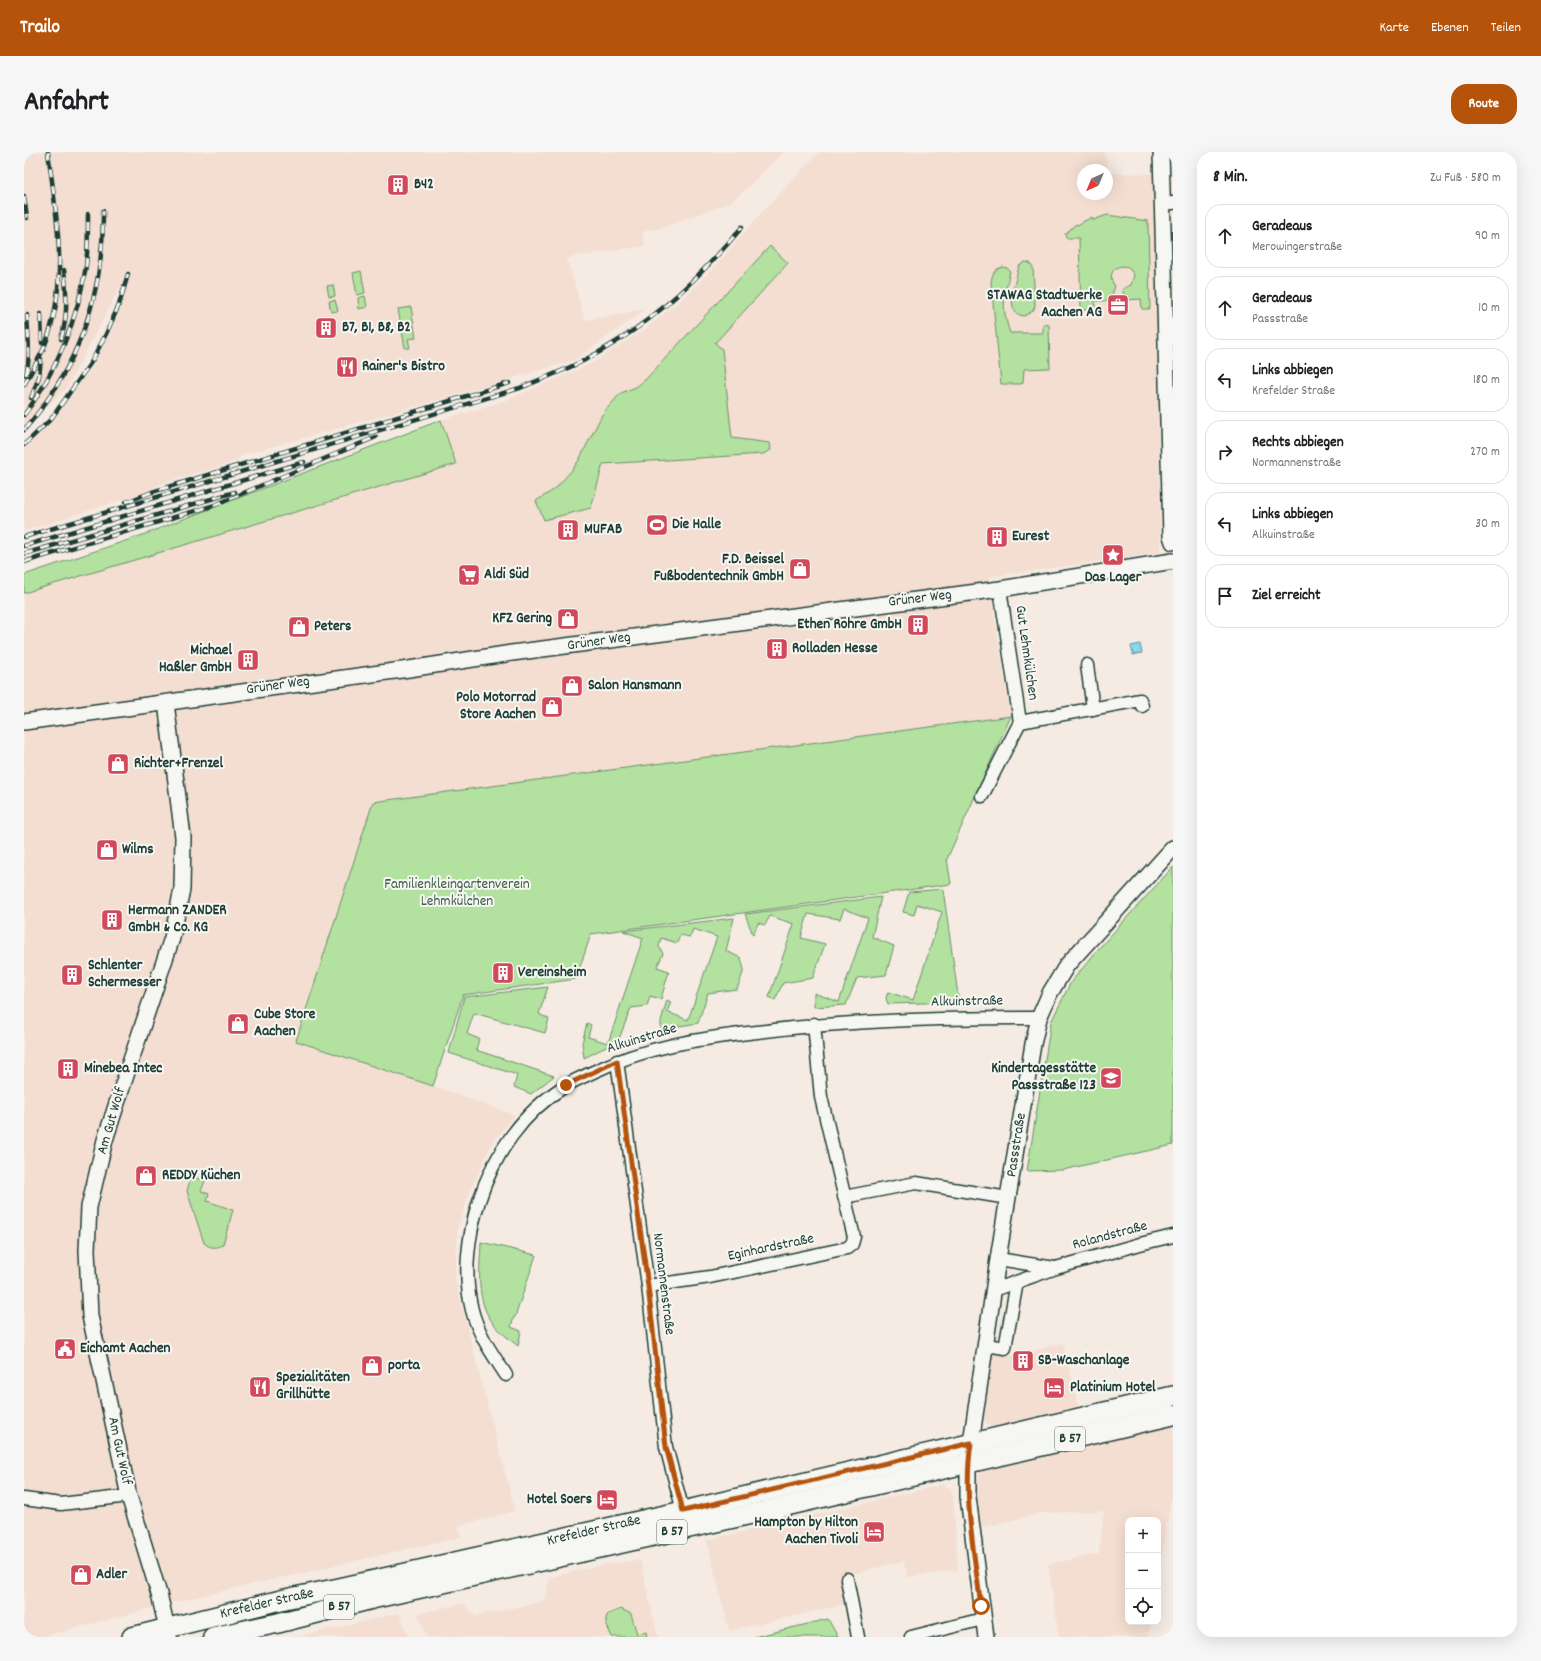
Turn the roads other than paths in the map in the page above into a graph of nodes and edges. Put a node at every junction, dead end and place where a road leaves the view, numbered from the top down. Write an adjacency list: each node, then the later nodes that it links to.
1 (1161, 152): 2 (street)
2 (1168, 204): 3 (street)
3 (1169, 312): 4 (street)
4 (1173, 542)
5 (1173, 561): 6 (street, Grüner Weg)
6 (1000, 589): 8 (street, Grüner Weg); 12 (street, Gut Lehmkülchen)
7 (1087, 665): 10 (street)
8 (166, 703): 11 (street, Grüner Weg); 32 (street, Am Gut Wolf)
9 (1142, 706): 10 (street, Gut Lehmkülchen)
10 (1093, 709): 12 (street, Gut Lehmkülchen)
11 (24, 722)
12 (1020, 722): 13 (street, Gut Lehmkülchen)
13 (982, 796)
14 (1173, 848): 15 (street, Passstraße)
15 (1039, 1018): 16 (street, Alkuinstraße); 19 (street, Passstraße)
16 (814, 1024): 17 (street, Alkuinstraße); 18 (street, Eginhardstraße)
17 (617, 1061): 24 (street, Normannenstraße); 27 (street, Alkuinstraße)
18 (844, 1197): 19 (street); 24 (street, Eginhardstraße)
19 (1008, 1198): 21 (street, Passstraße)
20 (1173, 1236): 22 (street, Rolandstraße)
21 (998, 1259): 22 (street, Rolandstraße); 25 (street, Passstraße)
22 (1056, 1268): 23 (street, Rolandstraße)
23 (1017, 1282): 25 (street, Rolandstraße); 26 (street)
24 (648, 1286): 34 (street, Normannenstraße)
25 (994, 1290): 26 (street, Passstraße)
26 (986, 1344): 30 (street, Passstraße)
27 (506, 1375)
28 (1173, 1396): 30 (main road, Krefelder Straße / B 57)
29 (1173, 1415): 31 (main road, Krefelder Straße / B 57)
30 (971, 1443): 31 (street, Passstraße); 34 (main road, Krefelder Straße / B 57)
31 (968, 1463): 36 (street, Passstraße); 39 (main road, Krefelder Straße / B 57)
32 (129, 1496): 33 (street, Am Gut Wolf); 37 (street, Am Gut Wolf)
33 (24, 1499)
34 (683, 1511): 37 (main road, Krefelder Straße / B 57)
35 (847, 1579): 40 (street)
36 (983, 1620): 41 (street); 42 (street, Passstraße)
37 (168, 1633): 38 (main road, Krefelder Straße / B 57)
38 (132, 1637)
39 (213, 1637)
40 (858, 1637)
41 (911, 1637)
42 (986, 1637)

